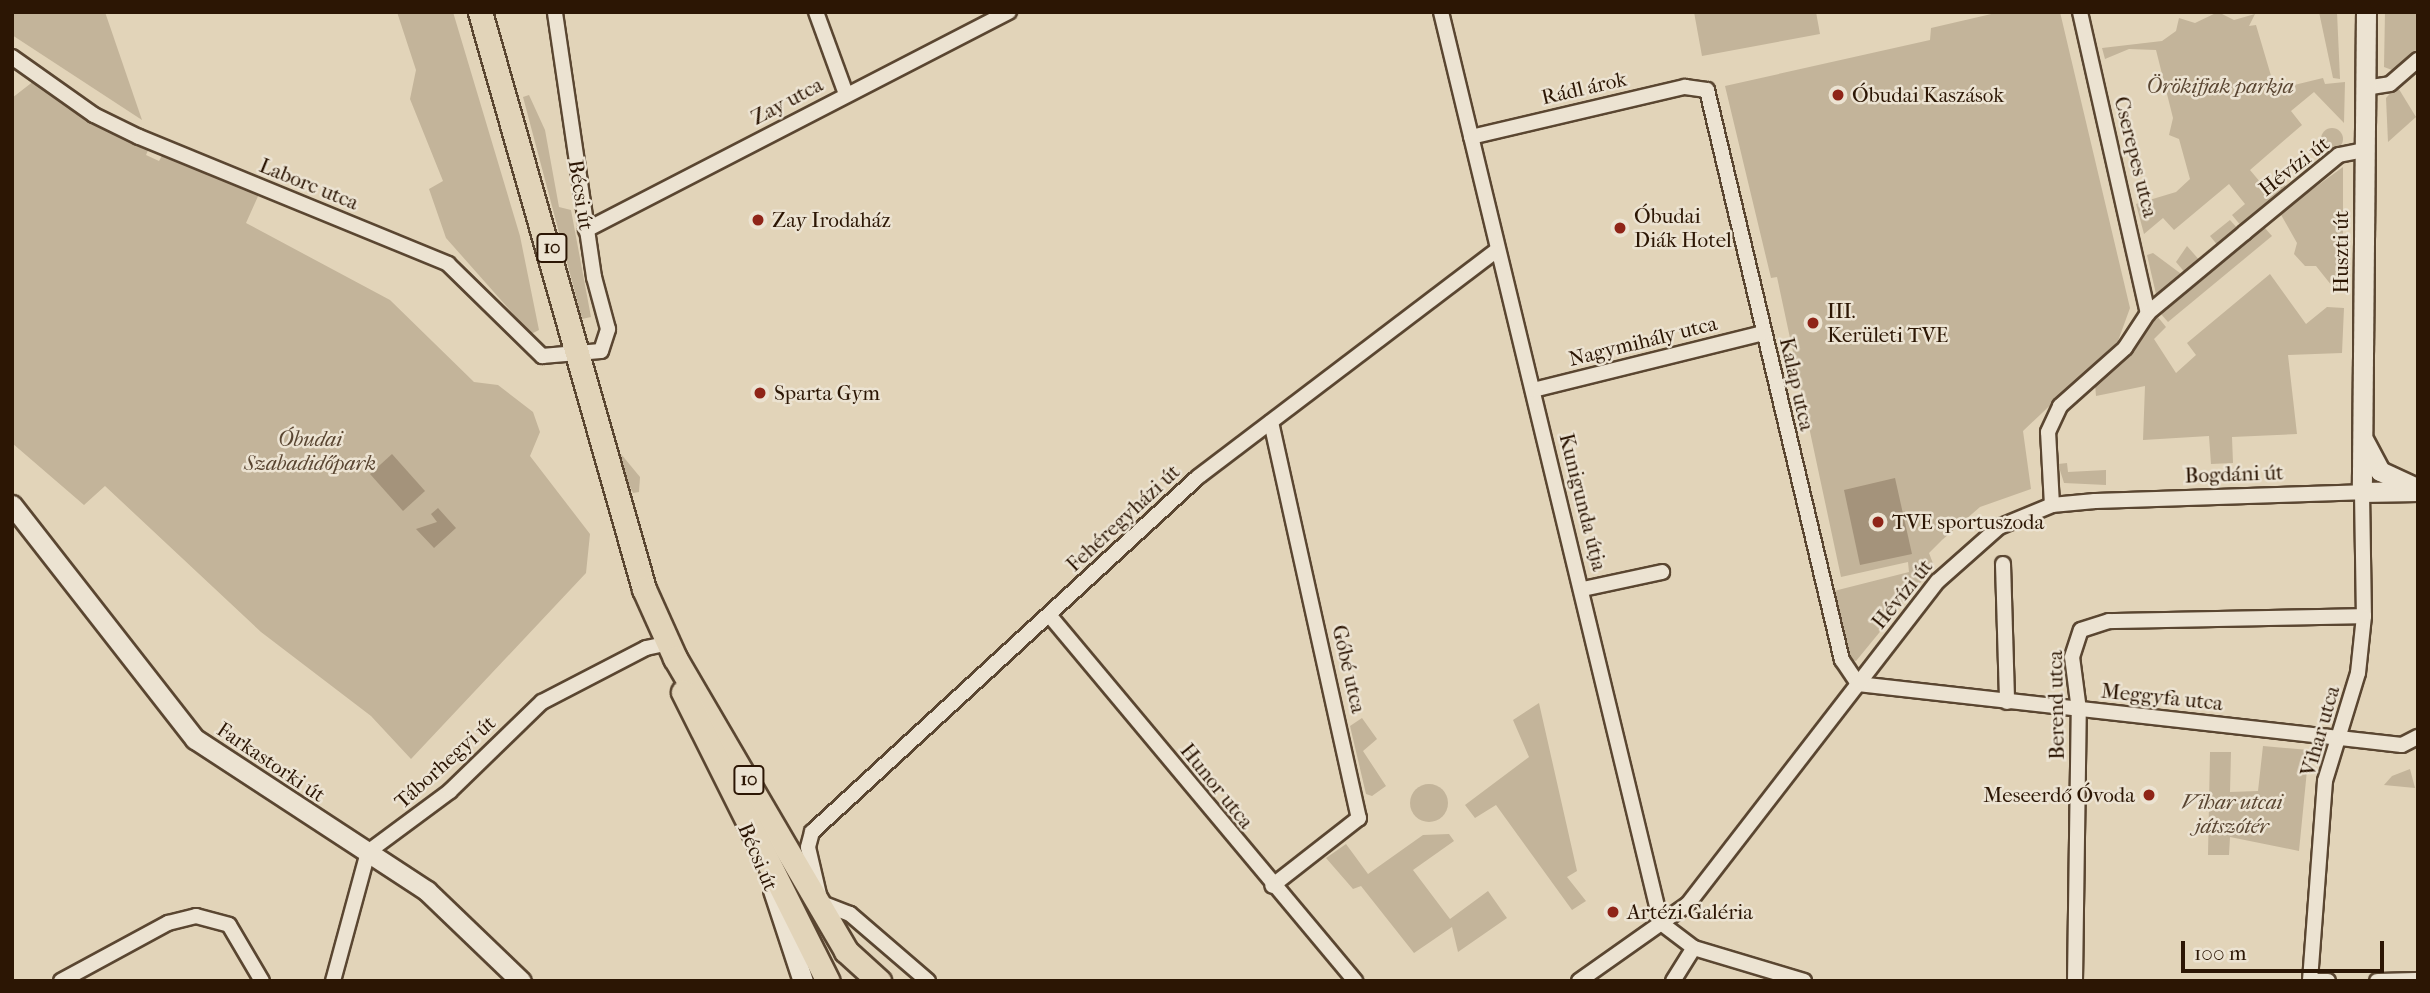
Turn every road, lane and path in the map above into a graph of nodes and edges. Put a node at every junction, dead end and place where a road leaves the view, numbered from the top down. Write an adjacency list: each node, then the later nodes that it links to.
1 (480, 12): 19 (main road, Bécsi út / 10)
2 (555, 12): 15 (street, Bécsi út)
3 (816, 12): 12 (street)
4 (1009, 12): 12 (street, Zay utca)
5 (1441, 12): 13 (street, Kunigunda útja)
6 (2080, 12): 17 (street, Cserepes utca)
7 (2366, 12): 10 (street, Huszti út)
8 (12, 57): 19 (street, Laborc utca)
9 (2418, 60): 10 (street)
10 (2365, 88): 14 (street, Huszti út)
11 (1707, 90): 13 (street, Rádl árok); 18 (street, Kalap utca)
12 (846, 94): 15 (street, Zay utca)
13 (1471, 137): 16 (street, Kunigunda útja)
14 (2364, 150): 17 (street, Hévízi út); 22 (street, Huszti út)
15 (586, 230): 19 (street, Bécsi út)
16 (1497, 250): 20 (street, Kunigunda útja); 21 (street, Fehéregyházi út)
17 (2148, 313): 26 (street, Hévízi út)
18 (1763, 332): 20 (street, Nagymihály utca); 33 (street, Kalap utca)
19 (577, 349): 32 (main road, Bécsi út / 10)
20 (1533, 390): 29 (street, Kunigunda útja)
21 (1271, 422): 30 (street, Fehéregyházi út); 41 (street, Góbé utca)
22 (2361, 433): 23 (street, Bogdáni út); 24 (street, Huszti út)
23 (2418, 489): 24 (street, Bogdáni út)
24 (2362, 492): 26 (street, Bogdáni út); 31 (street, Vihar utca)
25 (12, 505): 39 (street, Farkastorki út)
26 (2052, 505): 33 (street, Hévízi út)
27 (2003, 564): 34 (street)
28 (1662, 572): 29 (street)
29 (1583, 589): 43 (street, Kunigunda útja)
30 (1050, 616): 38 (street, Fehéregyházi út); 41 (street, Hunor utca)
31 (2364, 616): 35 (street, Berend utca); 36 (street, Vihar utca)
32 (672, 651): 39 (street, Táborhegyi út); 40 (main road, Bécsi út / 10); 42 (main road, Bécsi út / 10)
33 (1858, 684): 34 (street, Meggyfa utca); 43 (street, Hévízi út)
34 (2007, 702): 35 (street, Meggyfa utca)
35 (2079, 709): 36 (street, Meggyfa utca); 60 (street, Berend utca)
36 (2340, 737): 37 (street, Meggyfa utca); 61 (street, Vihar utca)
37 (2418, 737)
38 (808, 847): 42 (street, Bécsi út)
39 (368, 852): 49 (street); 50 (street, Farkastorki út)
40 (760, 853): 51 (street, Bécsi út); 52 (main road, 10)
41 (1272, 886): 56 (street, Hunor utca)
42 (821, 904): 45 (main road, Bécsi út / 10); 55 (street)
43 (1661, 923): 44 (street); 57 (street, Hévízi út)
44 (1694, 948): 58 (street); 59 (street)
45 (846, 951): 53 (street, Bécsi út); 54 (main road)
46 (2418, 980): 63 (street)
47 (61, 981): 48 (street)
48 (262, 981)
49 (333, 981)
50 (520, 981)
51 (803, 981)
52 (828, 981)
53 (856, 981)
54 (879, 981)
55 (928, 981)
56 (1355, 981)
57 (1579, 981)
58 (1674, 981)
59 (1804, 981)
60 (2075, 981)
61 (2310, 981): 62 (street)
62 (2328, 981)
63 (2377, 981)

